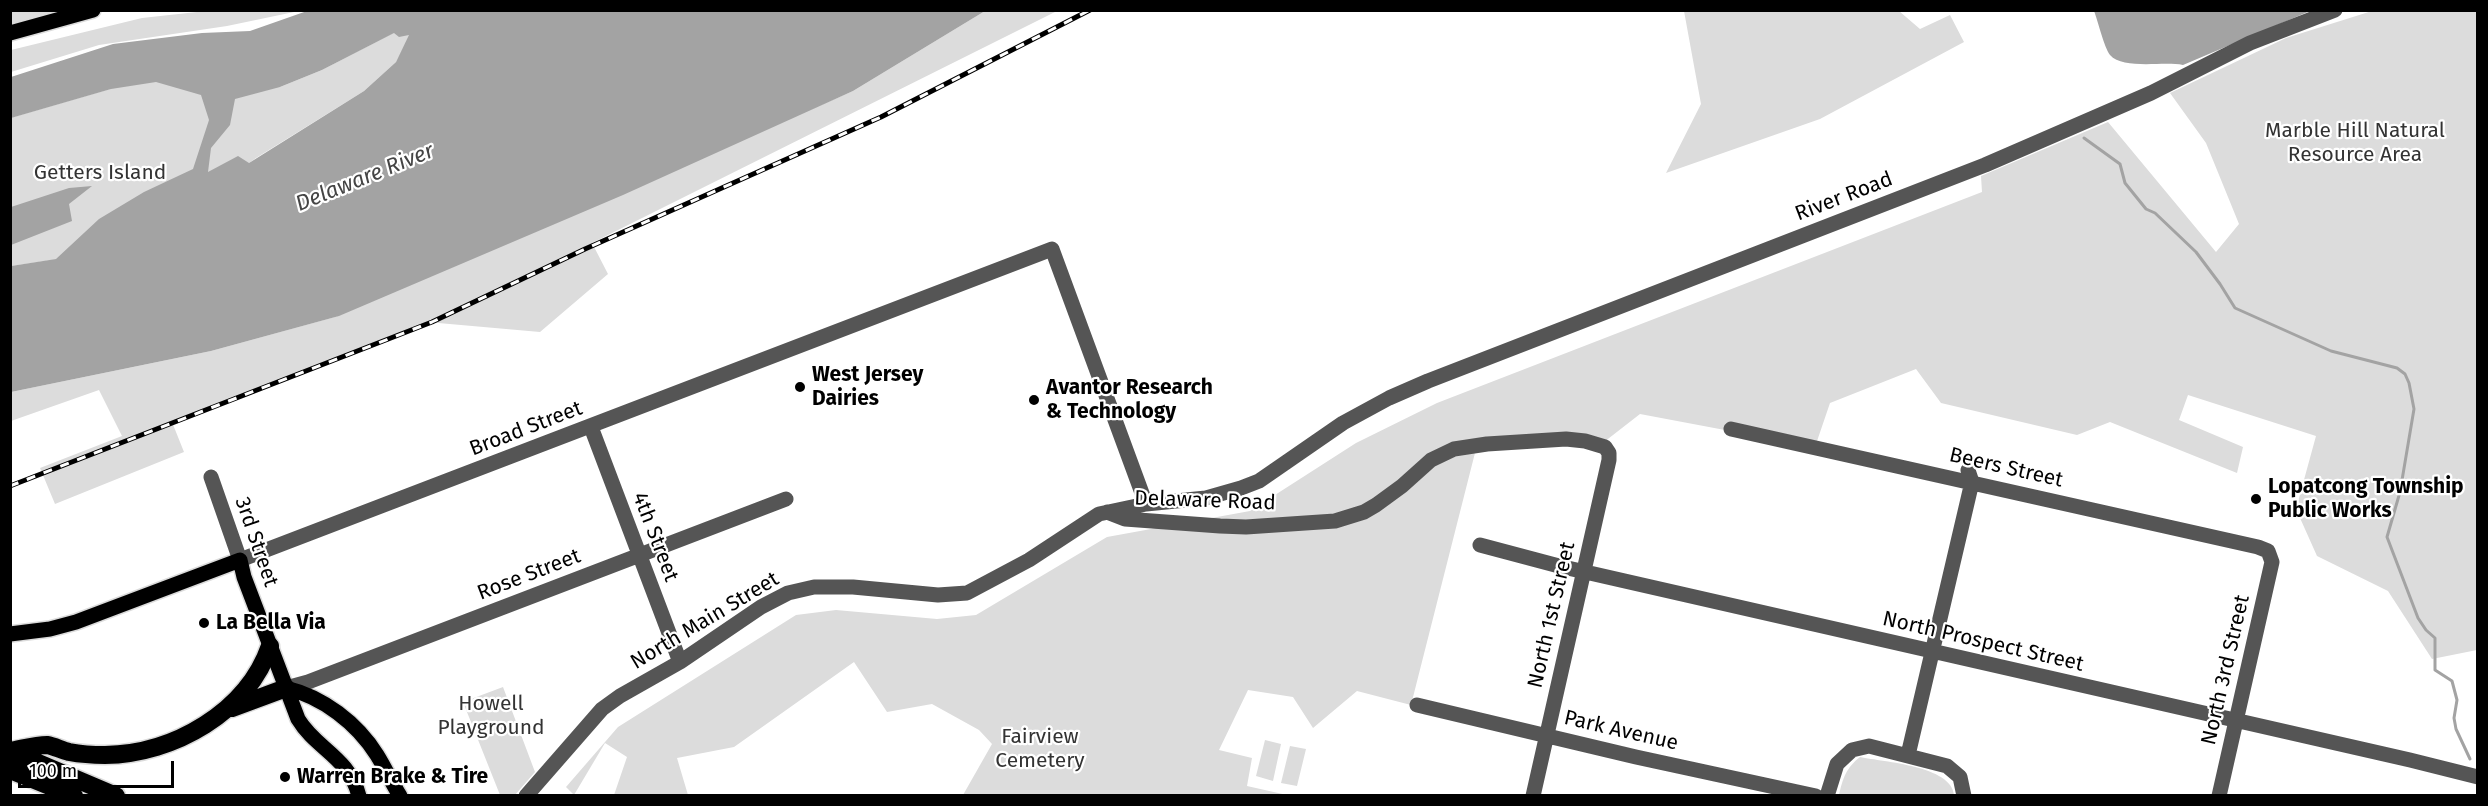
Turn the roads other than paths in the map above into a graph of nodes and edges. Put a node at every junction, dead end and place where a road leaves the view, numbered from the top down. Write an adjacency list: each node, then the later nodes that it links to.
1 (93, 10): 3 (main road)
2 (2335, 10): 10 (street, River Road)
3 (10, 33)
4 (591, 427): 10 (street, Broad Street); 14 (street, 4th Street); 15 (street, Broad Street)
5 (1731, 429): 7 (street, Beers Street)
6 (1603, 446): 11 (street, Delaware Road); 16 (street, North 1st Street)
7 (1970, 476): 13 (street, Beers Street); 19 (street)
8 (211, 477): 15 (street, 3rd Street)
9 (786, 500): 14 (street, Rose Street)
10 (1146, 504): 11 (street, North Main Street)
11 (1107, 512): 20 (street, North Main Street)
12 (1480, 545): 16 (street, North Prospect Street)
13 (2270, 554): 24 (street, North 3rd Street)
14 (639, 556): 20 (street, 4th Street); 21 (street, Rose Street)
15 (240, 560): 17 (main road, Broad Street); 18 (main road, 3rd Street)
16 (1584, 571): 19 (street, North Prospect Street); 25 (street, North 1st Street)
17 (10, 634)
18 (270, 646): 21 (main road, 3rd Street); 23 (highway)
19 (1932, 651): 24 (street, North Prospect Street); 27 (street)
20 (680, 662): 36 (street, North Main Street)
21 (286, 688): 23 (highway); 34 (main road, 3rd Street); 35 (main road)
22 (1417, 705): 25 (street, Park Avenue)
23 (224, 711): 26 (highway)
24 (2236, 722): 29 (street, North Prospect Street); 41 (street, North 3rd Street)
25 (1546, 736): 37 (street, North 1st Street); 38 (street, Park Avenue)
26 (10, 751): 33 (highway)
27 (1908, 755): 39 (street); 40 (street)
28 (10, 770): 30 (highway)
29 (2478, 777)
30 (36, 780): 31 (highway); 32 (highway)
31 (47, 795)
32 (74, 795)
33 (116, 795)
34 (359, 795)
35 (400, 795)
36 (526, 795)
37 (1533, 795)
38 (1816, 795)
39 (1827, 795)
40 (1964, 795)
41 (2219, 795)

